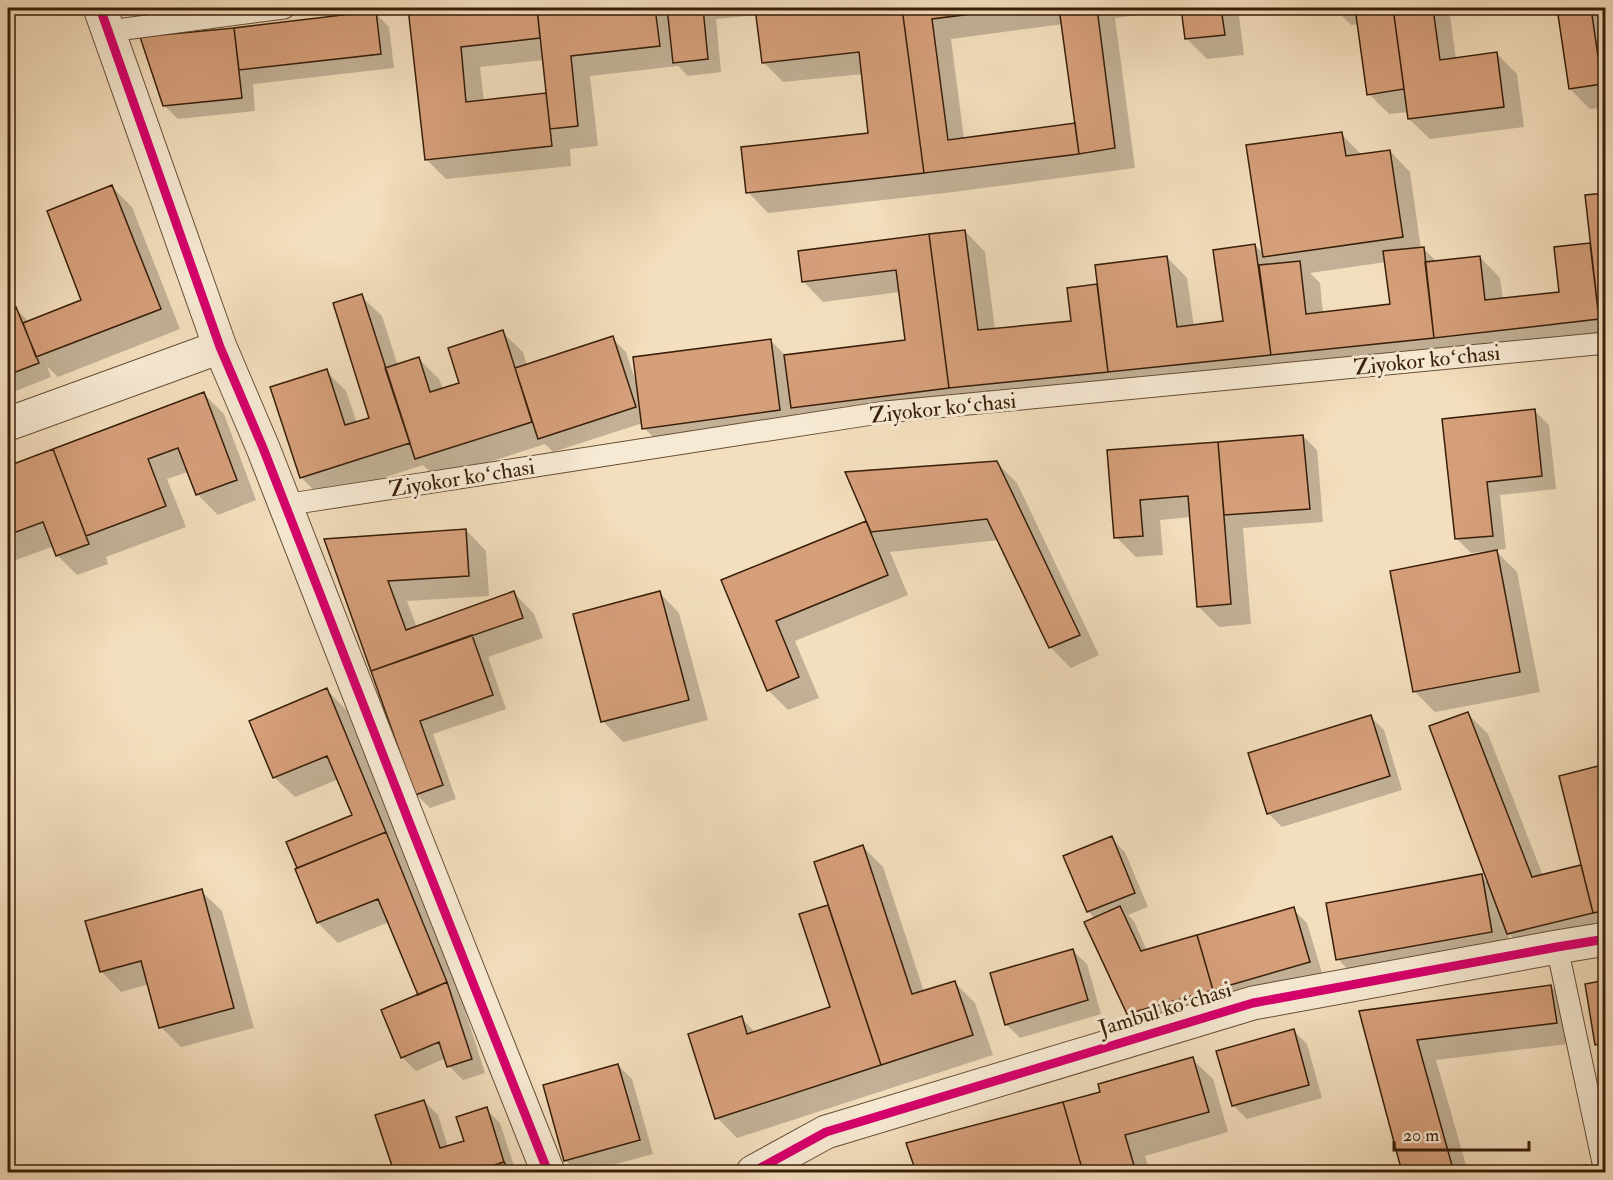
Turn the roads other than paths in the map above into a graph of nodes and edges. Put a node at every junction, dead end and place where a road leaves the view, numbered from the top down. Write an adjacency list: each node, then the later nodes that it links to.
1 (284, 8): 2 (lane)
2 (105, 19): 4 (street)
3 (1605, 343): 6 (lane, Ziyokor koʻchasi)
4 (220, 347): 5 (street); 6 (street)
5 (8, 424)
6 (284, 505): 9 (street)
7 (1605, 939): 8 (street, Jambul koʻchasi)
8 (1557, 946): 10 (street, Jambul koʻchasi); 11 (lane)
9 (548, 1173)
10 (753, 1173)
11 (1605, 1173)

